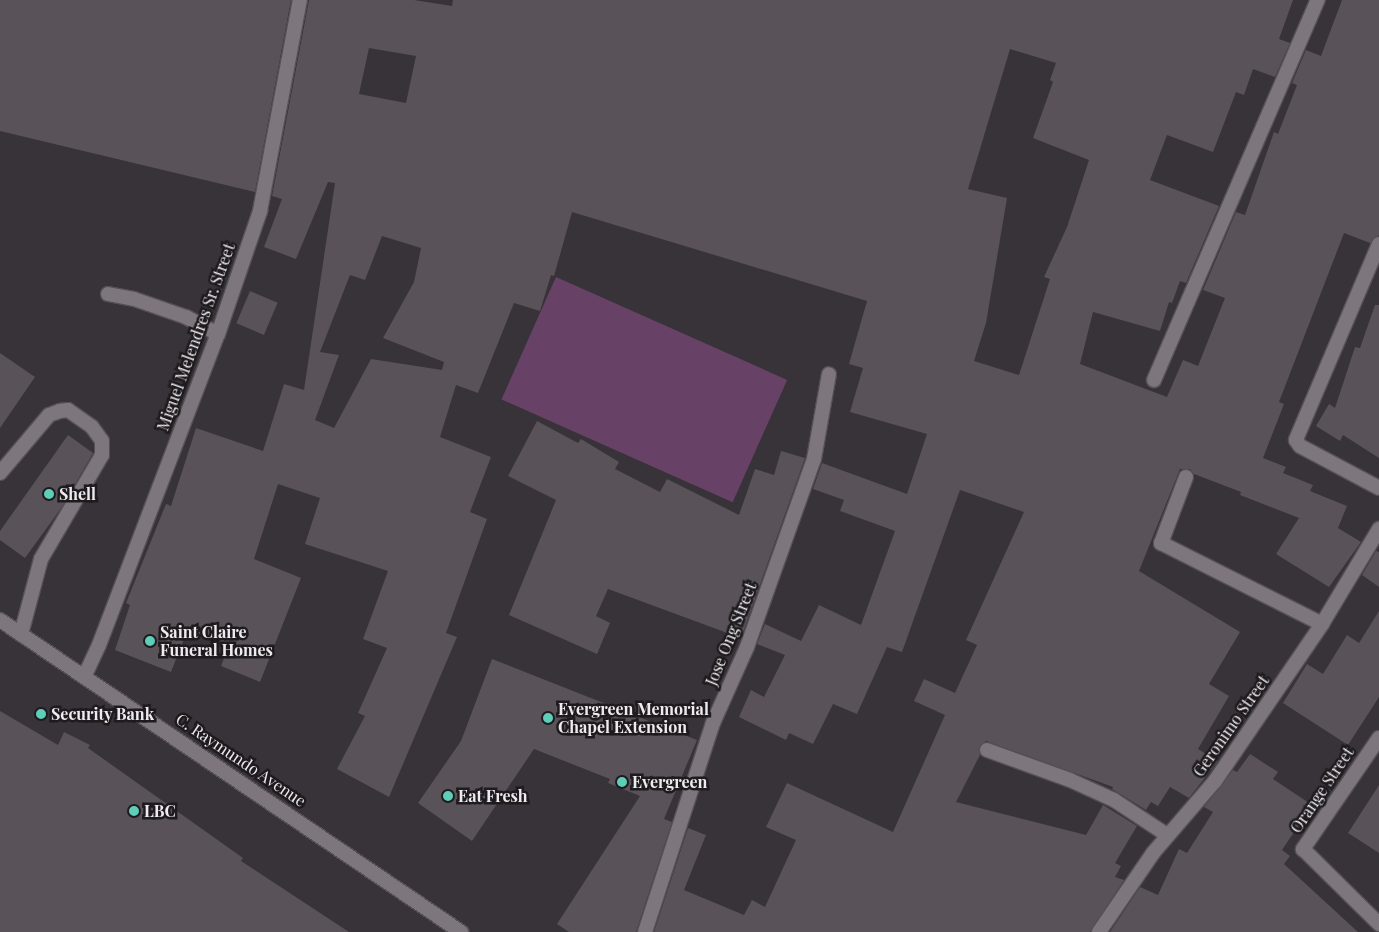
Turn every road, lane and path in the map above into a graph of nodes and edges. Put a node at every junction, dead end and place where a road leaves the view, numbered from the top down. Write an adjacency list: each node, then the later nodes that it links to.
1 (300, 0): 5 (street, Miguel Melendres Sr. Street)
2 (1318, 0): 7 (street)
3 (1379, 244): 10 (street)
4 (108, 294): 5 (street)
5 (218, 334): 15 (street, Miguel Melendres Sr. Street)
6 (829, 374): 21 (street, Jose Ong Street)
7 (1154, 380)
8 (0, 473): 14 (street)
9 (1186, 477): 13 (street)
10 (1379, 488)
11 (1379, 529): 13 (street, Geronimo Street)
12 (0, 620): 14 (street, C. Raymundo Avenue)
13 (1322, 624): 18 (street, Geronimo Street)
14 (21, 634): 15 (street, C. Raymundo Avenue)
15 (85, 675): 20 (street, C. Raymundo Avenue)
16 (1379, 738): 19 (street, Orange Street)
17 (987, 750): 18 (street)
18 (1167, 835): 22 (street, Geronimo Street)
19 (1379, 924)
20 (461, 932)
21 (645, 932)
22 (1099, 932)

